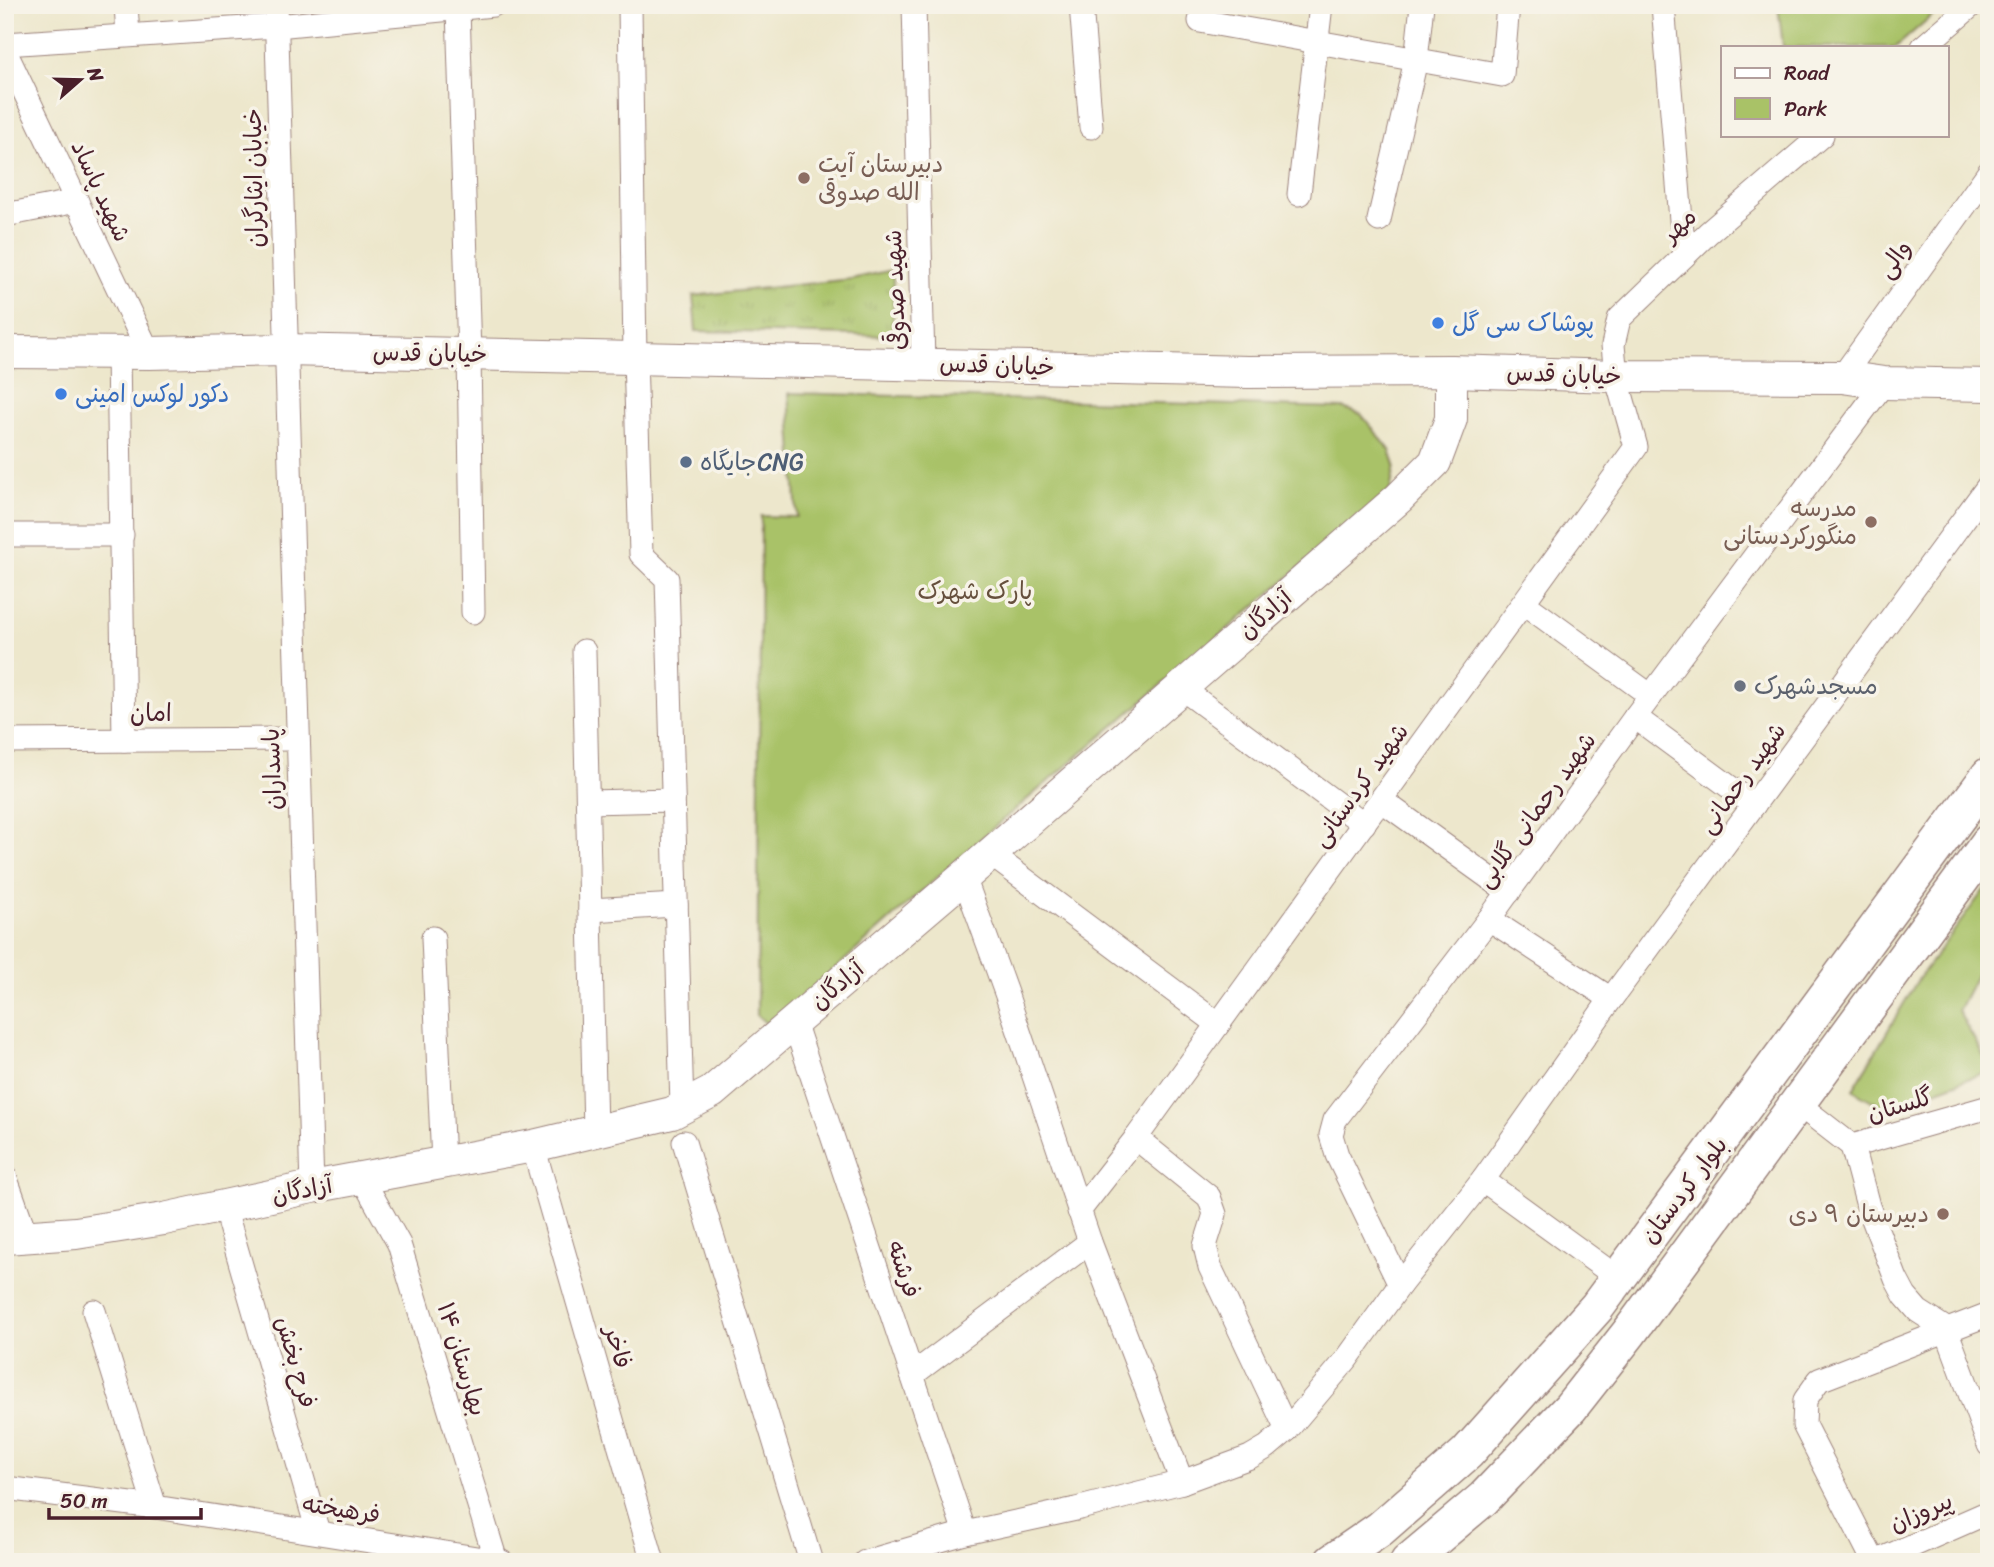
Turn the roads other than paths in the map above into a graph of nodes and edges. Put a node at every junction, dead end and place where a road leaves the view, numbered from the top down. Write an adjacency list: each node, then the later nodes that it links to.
1 (126, 5): 14 (street)
2 (493, 5): 12 (street)
3 (629, 5): 32 (street)
4 (914, 5): 33 (street, شهید صدوقی)
5 (1081, 5): 20 (street)
6 (1204, 5): 15 (street)
7 (1321, 5): 15 (street)
8 (1422, 5): 19 (street)
9 (1508, 5): 19 (street)
10 (1663, 5): 27 (street)
11 (1972, 5): 17 (street)
12 (458, 9): 13 (street); 31 (street)
13 (277, 16): 14 (street); 28 (street, خیابان ایثارگران)
14 (128, 35): 16 (street)
15 (1316, 42): 19 (street); 23 (street)
16 (5, 44)
17 (1924, 46)
18 (5, 51): 24 (street, شهید پاساد)
19 (1416, 60): 26 (street)
20 (1091, 127)
21 (1821, 136): 27 (street, مهر)
22 (1989, 172): 36 (street, والی)
23 (1299, 194)
24 (77, 201): 25 (street); 30 (street, شهید پاساد)
25 (5, 215)
26 (1379, 220)
27 (1684, 256): 35 (street, مهر)
28 (285, 351): 30 (main road, خیابان قدس); 31 (main road, خیابان قدس); 48 (street, پاسداران)
29 (5, 352): 30 (main road, خیابان قدس)
30 (134, 353): 41 (street)
31 (469, 354): 32 (main road, خیابان قدس); 43 (street)
32 (635, 358): 33 (main road, خیابان قدس); 52 (street)
33 (923, 363): 34 (main road, خیابان قدس)
34 (1451, 371): 35 (main road, خیابان قدس); 45 (main road, آزادگان)
35 (1616, 376): 36 (main road, خیابان قدس); 42 (street, شهید کردستانی)
36 (1842, 377): 37 (main road, خیابان قدس)
37 (1884, 383): 38 (main road, خیابان قدس); 46 (street, شهید رحمانی گلابی)
38 (1989, 385)
39 (1989, 485): 55 (street, شهید رحمانی)
40 (5, 535): 41 (street)
41 (122, 535): 49 (street)
42 (1525, 604): 46 (street); 53 (street, شهید کردستانی)
43 (472, 612)
44 (584, 651): 54 (street)
45 (1180, 687): 56 (street); 58 (main road, آزادگان)
46 (1651, 696): 47 (street, شهید رحمانی گلابی)
47 (1635, 717): 55 (street); 60 (street, شهید رحمانی گلابی)
48 (298, 739): 49 (street, امان); 82 (street, پاسداران)
49 (124, 740): 50 (street, امان)
50 (5, 741)
51 (1989, 775): 71 (main road, بلوار کردستان)
52 (673, 800): 54 (street); 61 (street)
53 (1381, 800): 56 (street, شهید کردستانی); 60 (street)
54 (588, 802): 62 (street)
55 (1754, 805): 65 (street, شهید رحمانی)
56 (1364, 824): 67 (street, شهید کردستانی)
57 (1989, 842): 68 (main road, بلوار کردستان)
58 (989, 853): 59 (main road, آزادگان); 67 (street)
59 (964, 877): 66 (main road, آزادگان); 84 (street)
60 (1508, 892): 63 (street, شهید رحمانی گلابی)
61 (676, 905): 62 (street); 70 (street)
62 (590, 910): 72 (street)
63 (1489, 919): 65 (street); 88 (street, شهید رحمانی گلابی)
64 (433, 938): 78 (street)
65 (1611, 999): 81 (street, شهید رحمانی)
66 (794, 1022): 70 (main road, آزادگان); 94 (street, فرشته)
67 (1218, 1024): 73 (street, شهید کردستانی)
68 (1798, 1104): 74 (main road, بلوار کردستان); 77 (street, گلستان)
69 (1989, 1107): 77 (street, گلستان)
70 (682, 1108): 72 (main road, آزادگان)
71 (1738, 1118): 74 (main road); 87 (main road, بلوار کردستان)
72 (595, 1132): 76 (main road, آزادگان)
73 (1136, 1138): 84 (street, شهید کردستانی); 95 (street)
74 (1771, 1141): 93 (main road, بلوار کردستان)
75 (684, 1142): 106 (street)
76 (533, 1146): 78 (main road, آزادگان); 105 (street, فاخر)
77 (1852, 1146): 92 (street)
78 (443, 1163): 80 (main road, آزادگان)
79 (5, 1176): 85 (street)
80 (362, 1178): 82 (main road, آزادگان); 103 (street, بهارستان ۱۴)
81 (1483, 1180): 87 (street); 88 (street, شهید رحمانی)
82 (312, 1186): 83 (main road, آزادگان)
83 (224, 1206): 85 (main road, آزادگان); 101 (street, فرح بخش)
84 (1079, 1211): 86 (street)
85 (16, 1238)
86 (1090, 1242): 94 (street); 97 (street)
87 (1618, 1278): 89 (main road, بلوار کردستان)
88 (1400, 1285): 95 (street, شهید رحمانی)
89 (1597, 1307): 93 (main road); 108 (main road, بلوار کردستان)
90 (94, 1311): 99 (street)
91 (1989, 1314): 92 (street)
92 (1946, 1329): 96 (street); 110 (street)
93 (1629, 1333): 109 (main road, بلوار کردستان)
94 (912, 1375): 102 (street, فرشته)
95 (1287, 1430): 97 (street, شهید رحمانی)
96 (1989, 1445)
97 (1182, 1482): 102 (street, شهید رحمانی)
98 (5, 1488): 99 (street, فرهیخته)
99 (155, 1507): 101 (street, فرهیخته)
100 (1989, 1512): 110 (street, پیروزان)
101 (318, 1532): 103 (street, فرهیخته)
102 (965, 1533): 107 (street)
103 (496, 1561): 104 (street, فرهیخته)
104 (502, 1562)
105 (653, 1562)
106 (811, 1562)
107 (865, 1562)
108 (1332, 1562)
109 (1408, 1562)
110 (1874, 1562)

